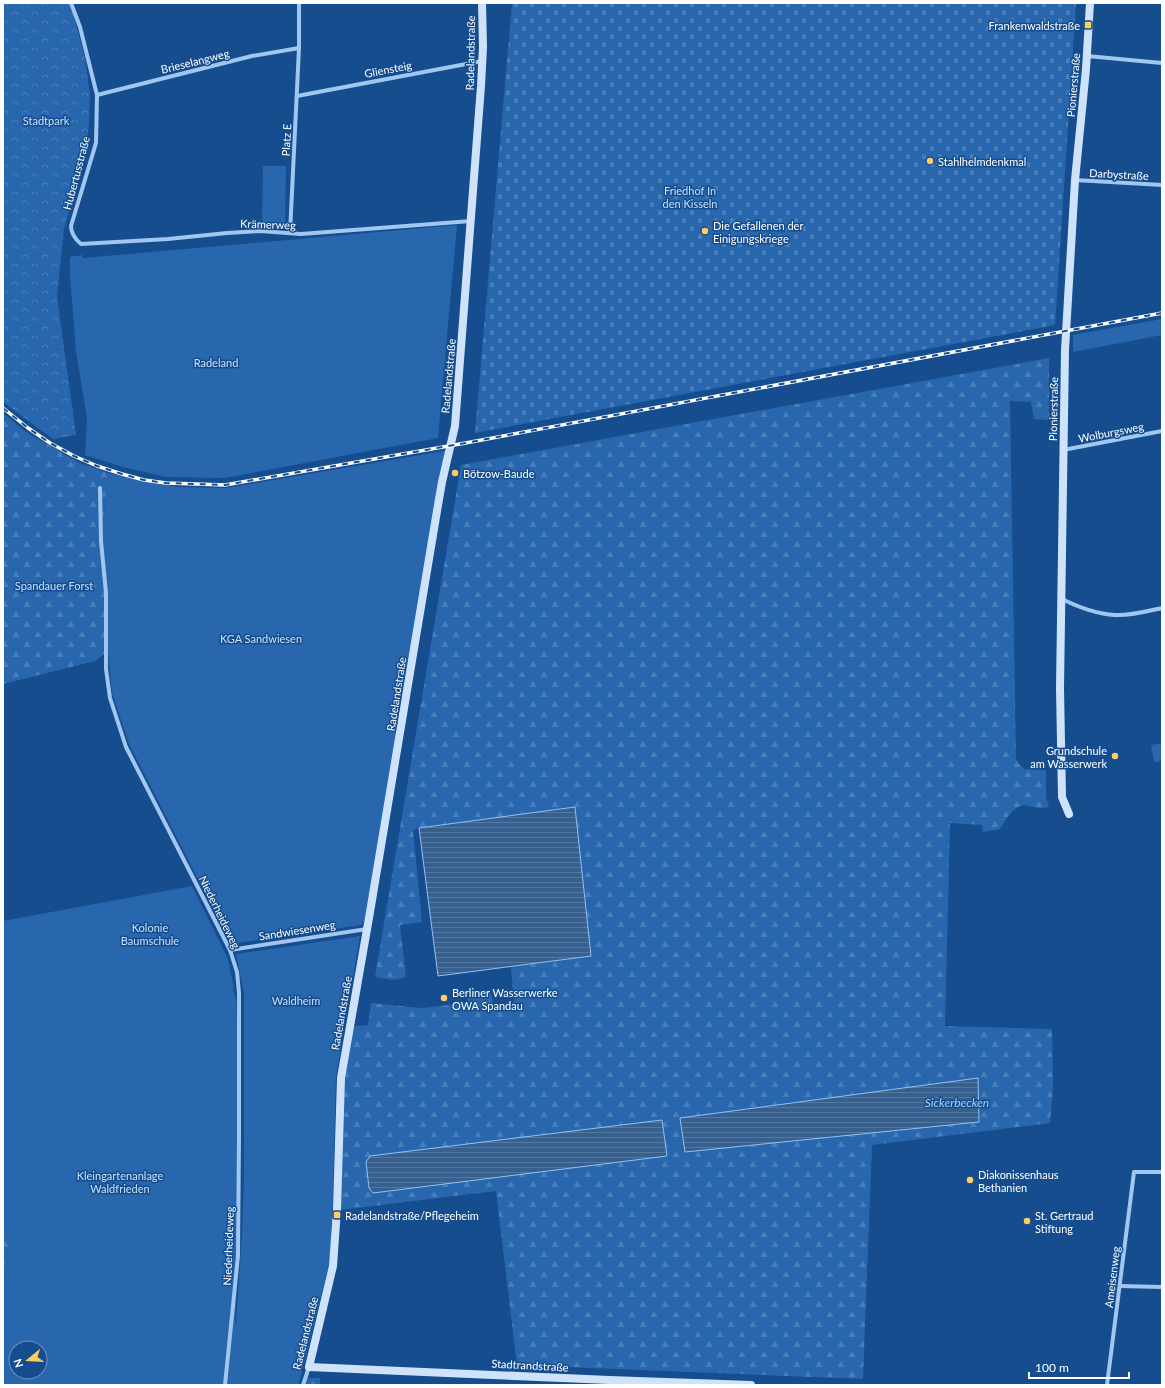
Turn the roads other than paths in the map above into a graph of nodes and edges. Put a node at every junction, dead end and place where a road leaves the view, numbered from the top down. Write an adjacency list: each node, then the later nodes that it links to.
1 (71, 3): 9 (street, Hubertusstraße)
2 (299, 3): 5 (street, Platz E)
3 (482, 3): 7 (street, Radelandstraße)
4 (1090, 3): 6 (street, Pionierstraße)
5 (299, 48): 9 (street, Brieselangweg); 10 (street, Platz E)
6 (1086, 56): 8 (street); 11 (street, Pionierstraße)
7 (482, 61): 10 (street, Gliensteig); 13 (street, Radelandstraße)
8 (1162, 62)
9 (97, 95): 14 (street, Hubertusstraße)
10 (297, 96): 15 (street, Platz E)
11 (1075, 180): 12 (street, Darbystraße); 17 (street, Pionierstraße)
12 (1162, 185)
13 (471, 221): 15 (street, Krämerweg); 22 (street, Radelandstraße)
14 (71, 231): 15 (street, Krämerweg)
15 (290, 233)
16 (1162, 431): 17 (street, Wolburgsweg)
17 (1063, 450): 19 (street, Pionierstraße)
18 (100, 488): 23 (street, Niederheideweg)
19 (1062, 598): 20 (street); 21 (street, Pionierstraße)
20 (1162, 608)
21 (1069, 814)
22 (368, 928): 23 (street, Sandwiesenweg); 27 (street, Radelandstraße)
23 (230, 950): 28 (street, Niederheideweg)
24 (1162, 1172): 25 (street, Ameisenweg)
25 (1120, 1286): 26 (street); 31 (street, Ameisenweg)
26 (1162, 1286)
27 (309, 1367): 29 (street, Radelandstraße); 30 (street, Stadtrandstraße)
28 (226, 1385)
29 (303, 1385)
30 (751, 1385)
31 (1107, 1385)

